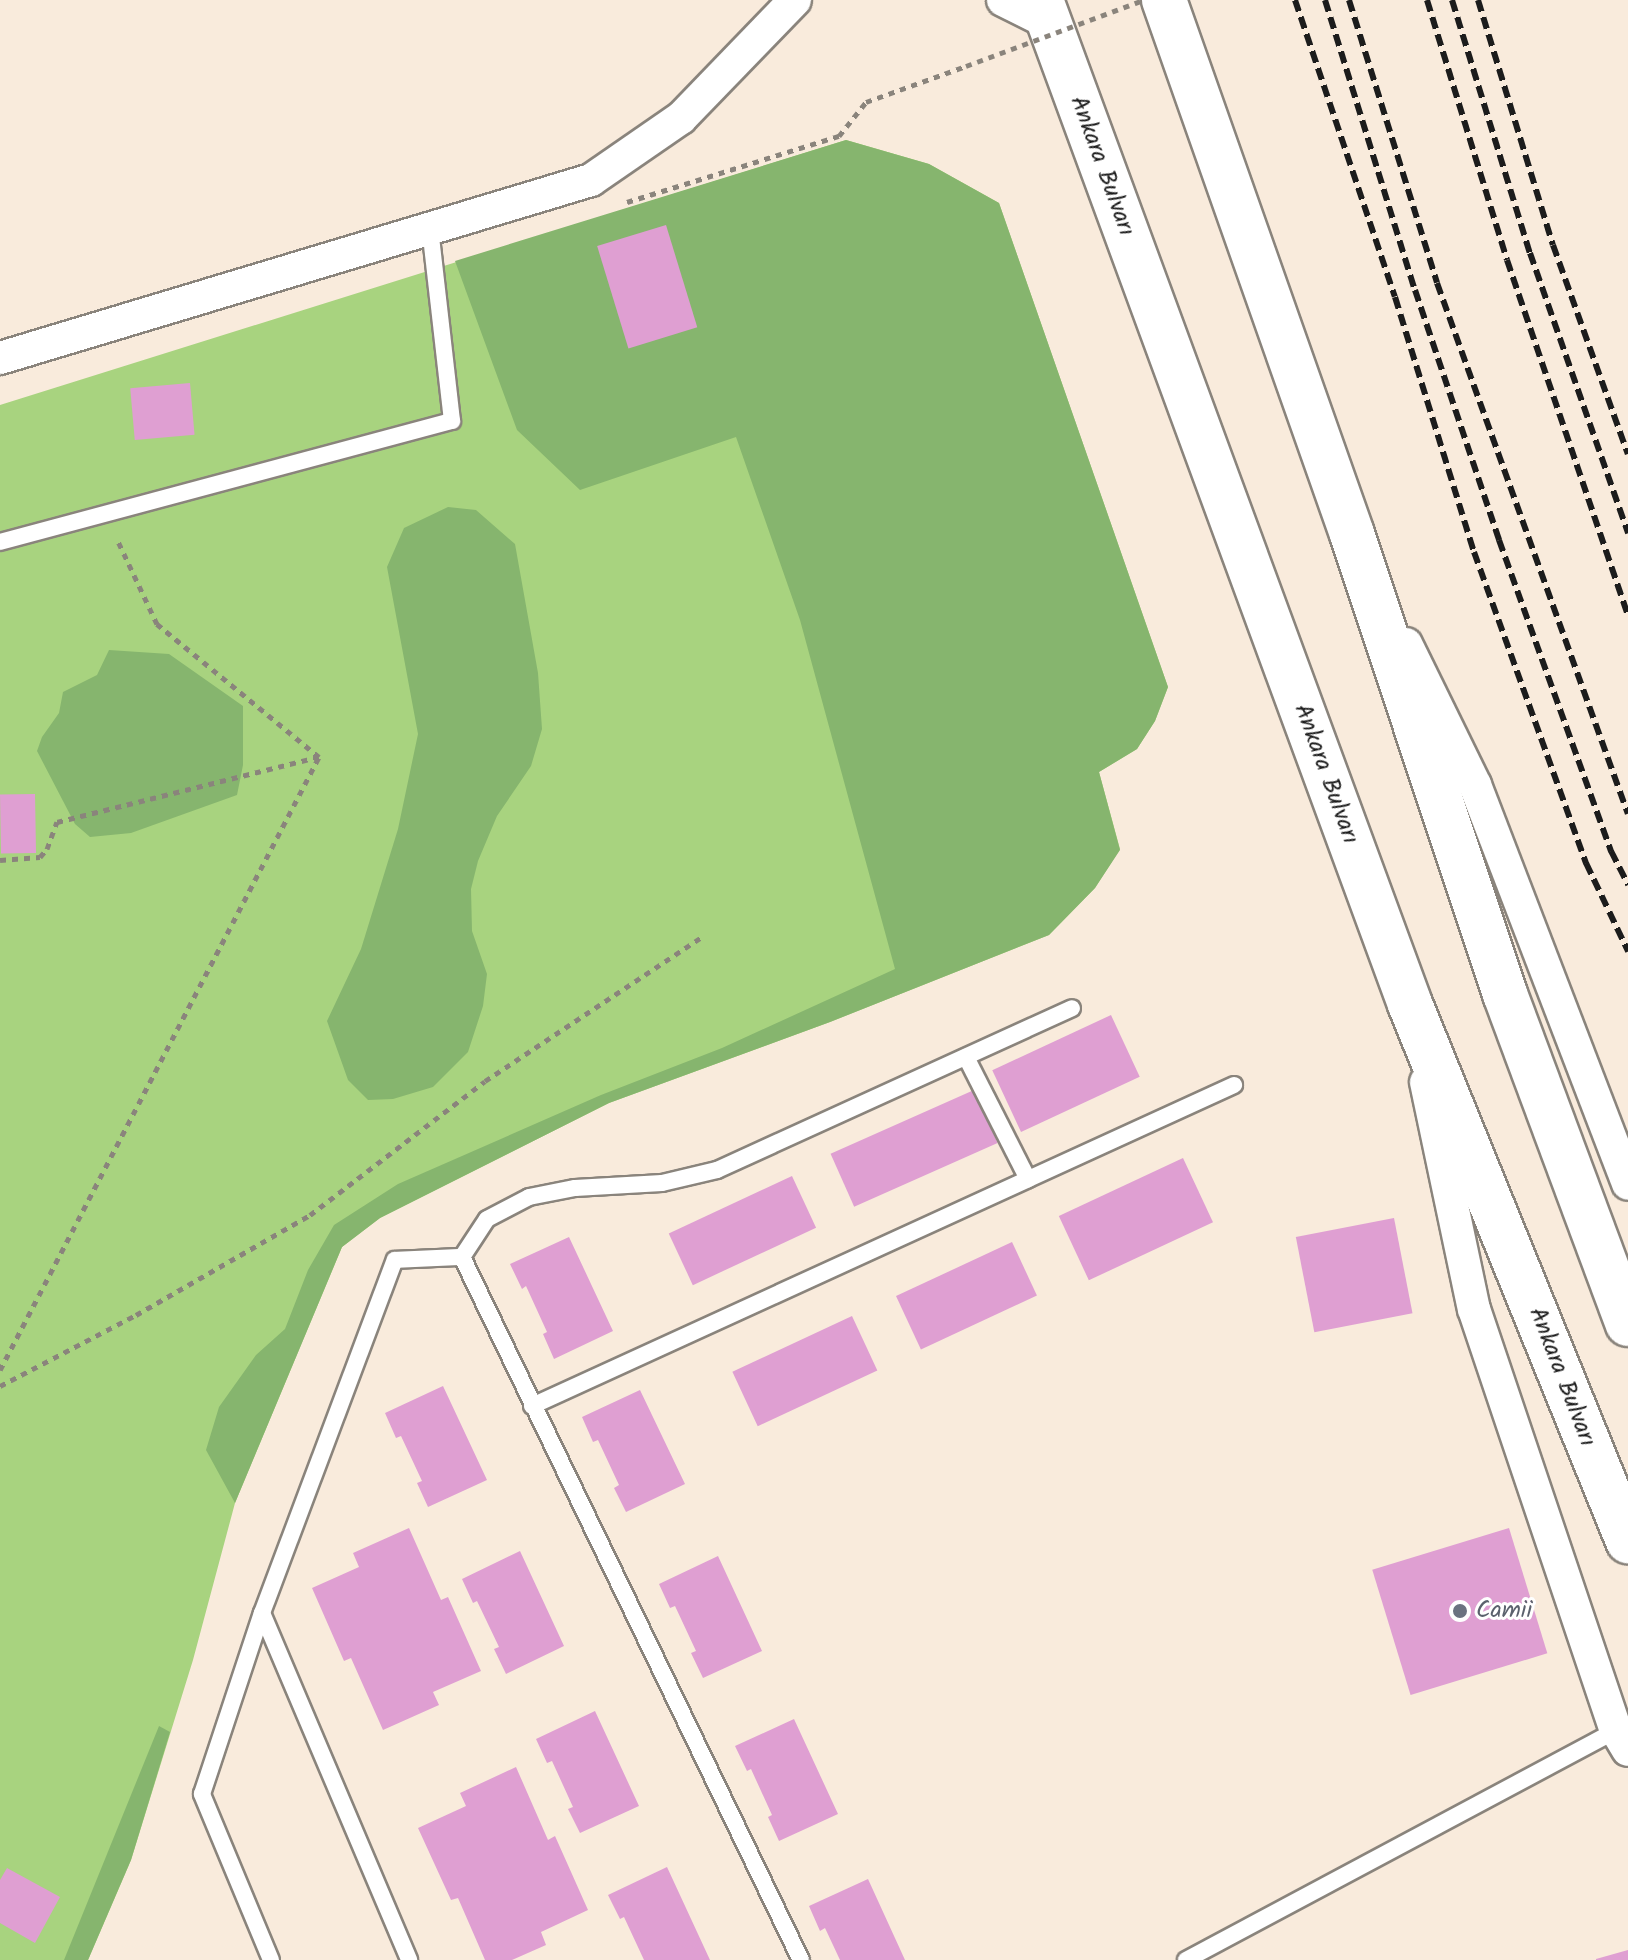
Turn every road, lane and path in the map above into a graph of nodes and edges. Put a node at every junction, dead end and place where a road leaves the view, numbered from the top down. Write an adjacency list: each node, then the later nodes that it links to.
1 (795, 0): 6 (street)
2 (1003, 0): 5 (street)
3 (1143, 0): 6 (path, bridge)
4 (1164, 0): 10 (main road)
5 (1045, 12): 15 (main road, Ankara Bulvarı)
6 (591, 180): 7 (street)
7 (430, 229): 8 (street); 9 (lane)
8 (0, 358)
9 (105, 514): 11 (lane); 12 (path)
10 (1352, 534): 20 (street); 22 (main road)
11 (0, 542)
12 (319, 757): 13 (path); 23 (path)
13 (0, 860)
14 (703, 936): 24 (path)
15 (1410, 1004): 26 (main road, Ankara Bulvarı); 28 (street)
16 (1072, 1008): 17 (lane)
17 (966, 1057): 19 (lane); 21 (lane)
18 (1234, 1085): 19 (lane)
19 (1028, 1179): 25 (lane)
20 (1628, 1184)
21 (462, 1257): 25 (lane); 27 (lane)
22 (1623, 1311)
23 (0, 1370)
24 (0, 1386)
25 (532, 1406): 31 (lane)
26 (1628, 1541)
27 (262, 1613): 29 (lane); 30 (lane)
28 (1622, 1740): 32 (lane)
29 (271, 1960)
30 (409, 1960)
31 (801, 1960)
32 (1186, 1960)

